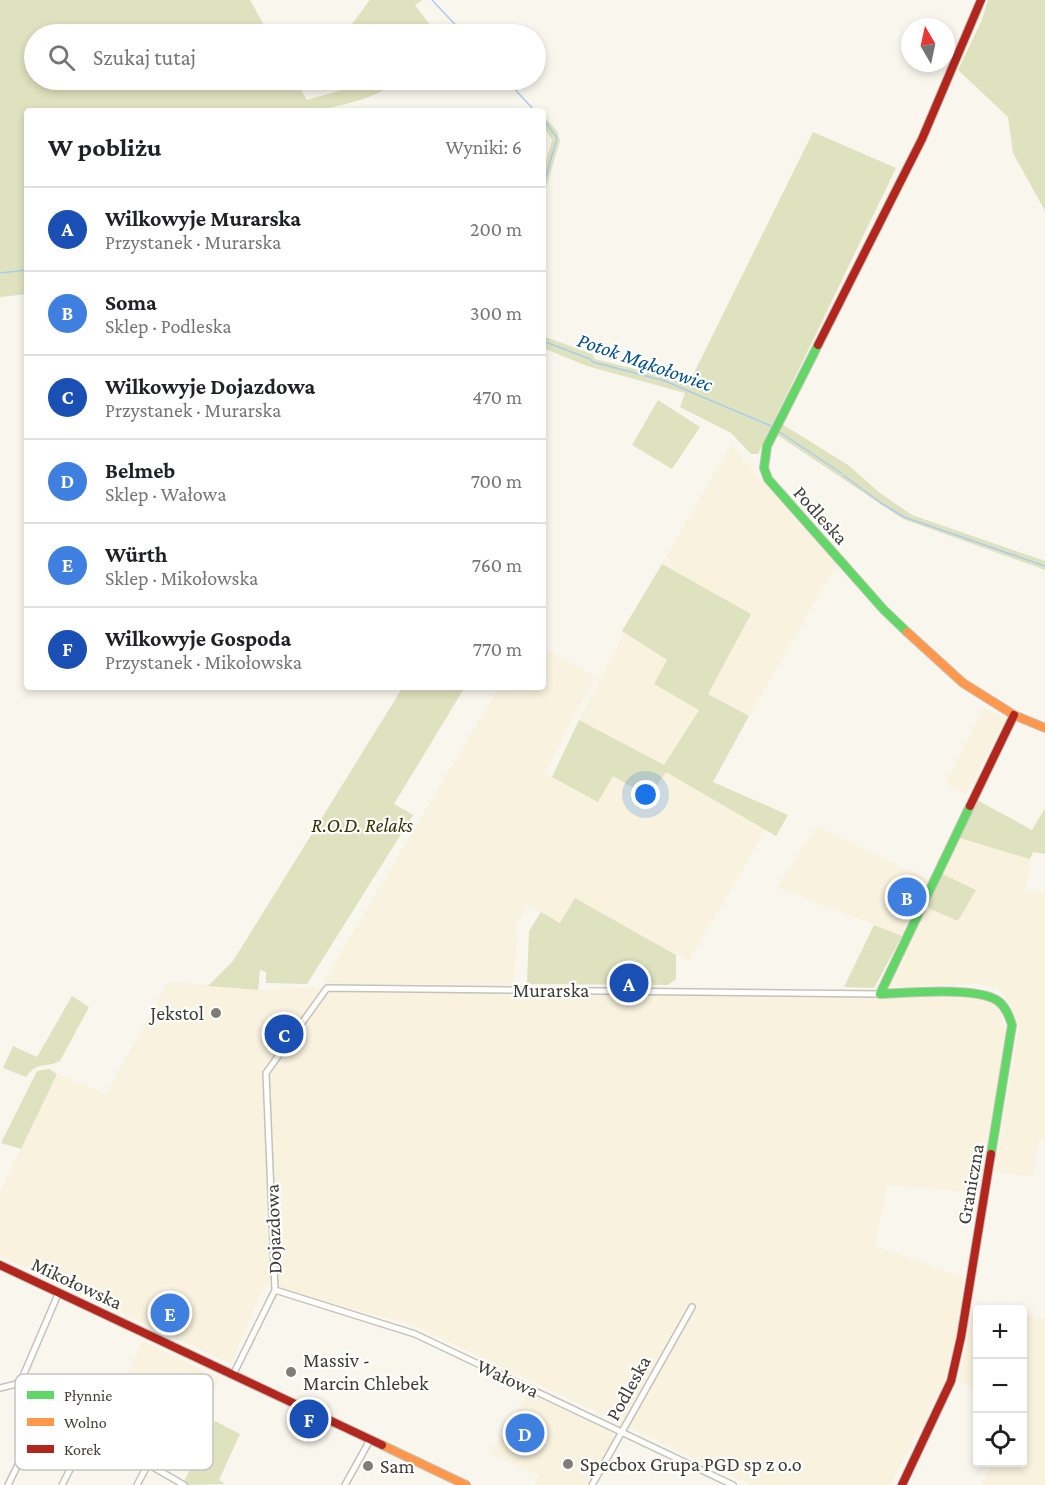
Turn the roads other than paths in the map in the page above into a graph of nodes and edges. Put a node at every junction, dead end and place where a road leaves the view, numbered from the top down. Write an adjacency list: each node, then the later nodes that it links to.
1 (981, 0): 2 (street, Podleska)
2 (1014, 715): 3 (street, Podleska); 4 (street)
3 (1045, 728)
4 (880, 994): 5 (street, Murarska); 28 (street, Graniczna)
5 (266, 1073): 7 (street, Dojazdowa)
6 (0, 1265): 8 (street, Mikołowska)
7 (275, 1290): 11 (street, Dojazdowa); 14 (street, Wałowa)
8 (59, 1292): 10 (street); 11 (street, Mikołowska)
9 (692, 1307): 14 (street, Podleska)
10 (24, 1374)
11 (233, 1375): 15 (street, Mikołowska)
12 (15, 1384): 13 (street)
13 (0, 1388)
14 (622, 1431): 26 (street, Podleska); 27 (street, Wałowa)
15 (370, 1440): 24 (street); 25 (street, Mikołowska)
16 (15, 1470): 20 (street)
17 (70, 1470): 21 (street)
18 (145, 1470): 22 (street)
19 (158, 1470): 23 (street)
20 (8, 1485)
21 (62, 1485)
22 (137, 1485)
23 (184, 1485)
24 (345, 1485)
25 (466, 1485)
26 (592, 1485)
27 (734, 1485)
28 (902, 1485)

